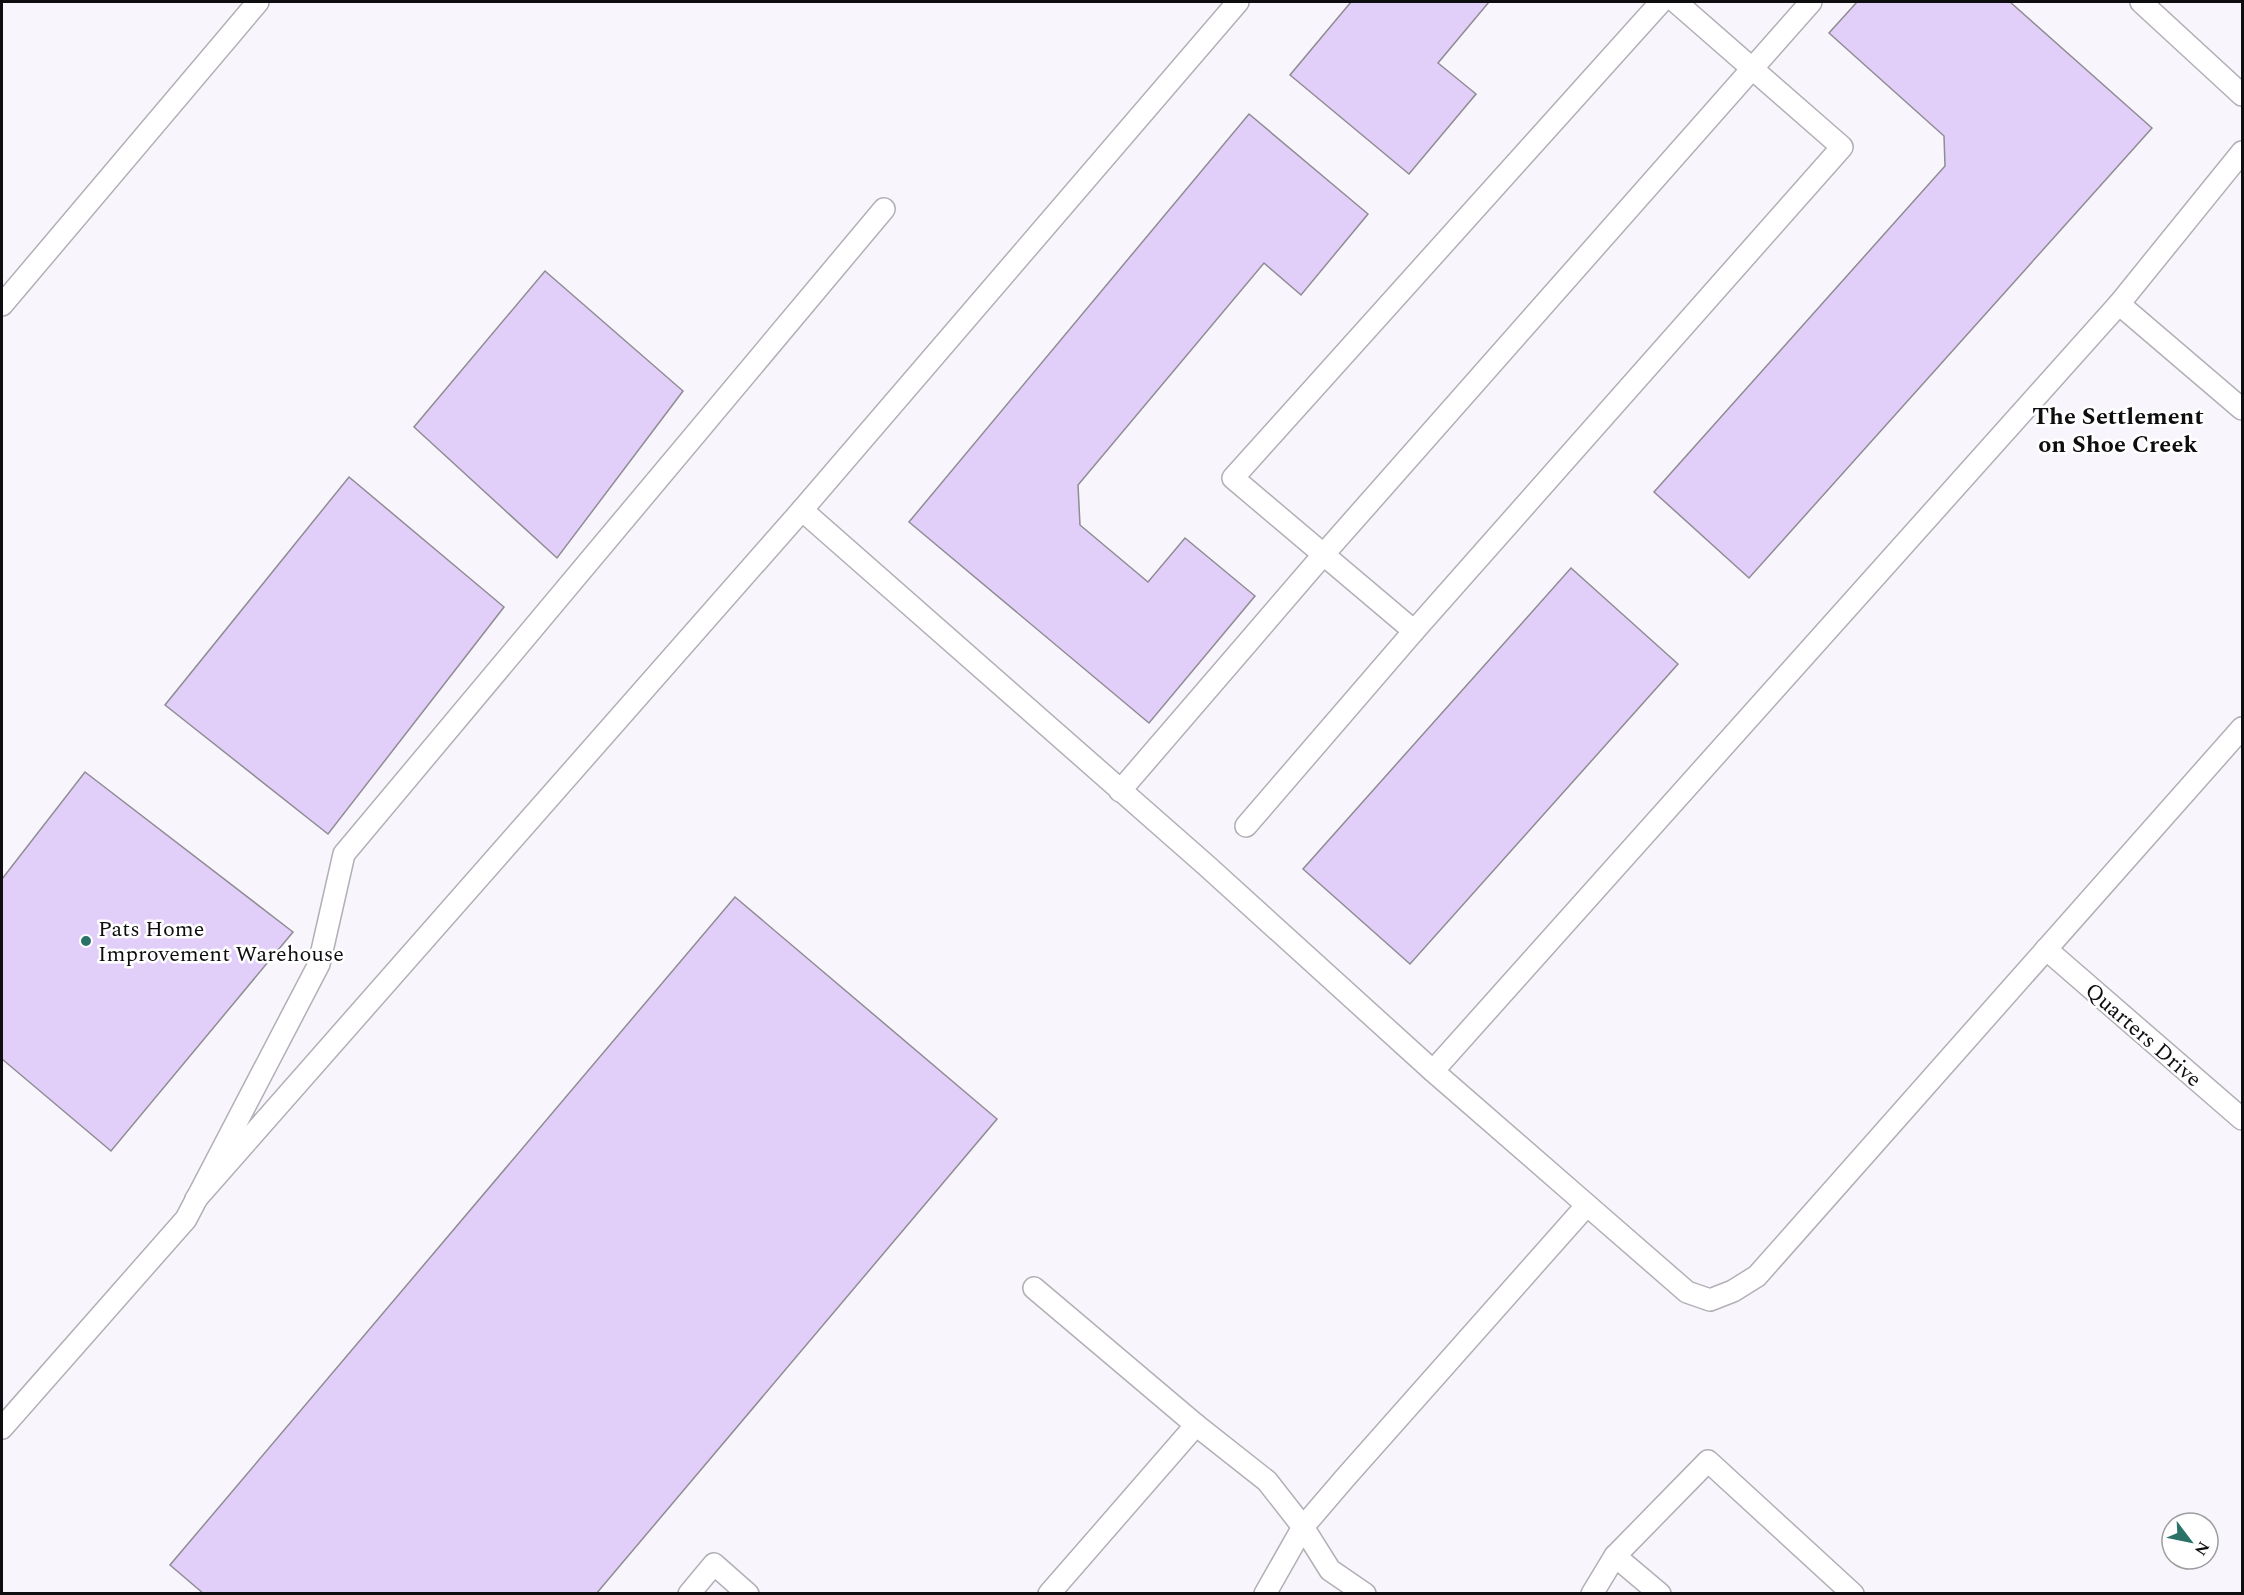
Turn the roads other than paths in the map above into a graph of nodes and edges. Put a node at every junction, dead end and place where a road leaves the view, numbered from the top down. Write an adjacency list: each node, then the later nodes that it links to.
1 (258, 2): 12 (lane)
2 (1238, 2): 14 (lane)
3 (1660, 2): 15 (lane)
4 (1676, 2): 7 (lane)
5 (1811, 2): 7 (lane)
6 (2141, 2): 8 (lane)
7 (1753, 69): 15 (lane); 16 (lane)
8 (2242, 95)
9 (2242, 152): 11 (lane)
10 (884, 208): 23 (lane)
11 (2119, 304): 13 (lane); 21 (lane)
12 (2, 305)
13 (2242, 409)
14 (802, 510): 18 (lane); 23 (lane)
15 (1323, 555): 16 (lane); 18 (lane)
16 (1414, 631): 19 (lane)
17 (2242, 728): 20 (lane)
18 (1120, 791): 21 (lane)
19 (1246, 826)
20 (2046, 949): 22 (lane, Quarters Drive); 24 (lane)
21 (1433, 1071): 24 (lane)
22 (2242, 1119)
23 (196, 1199): 27 (lane)
24 (1587, 1206): 28 (lane)
25 (1034, 1288): 26 (lane)
26 (1196, 1425): 28 (lane); 32 (lane)
27 (2, 1428)
28 (1303, 1527): 33 (lane); 34 (lane)
29 (1615, 1556): 35 (lane); 36 (lane); 37 (lane)
30 (689, 1593): 31 (lane)
31 (748, 1593)
32 (1049, 1593)
33 (1265, 1593)
34 (1365, 1593)
35 (1592, 1593)
36 (1660, 1593)
37 (1853, 1593)

